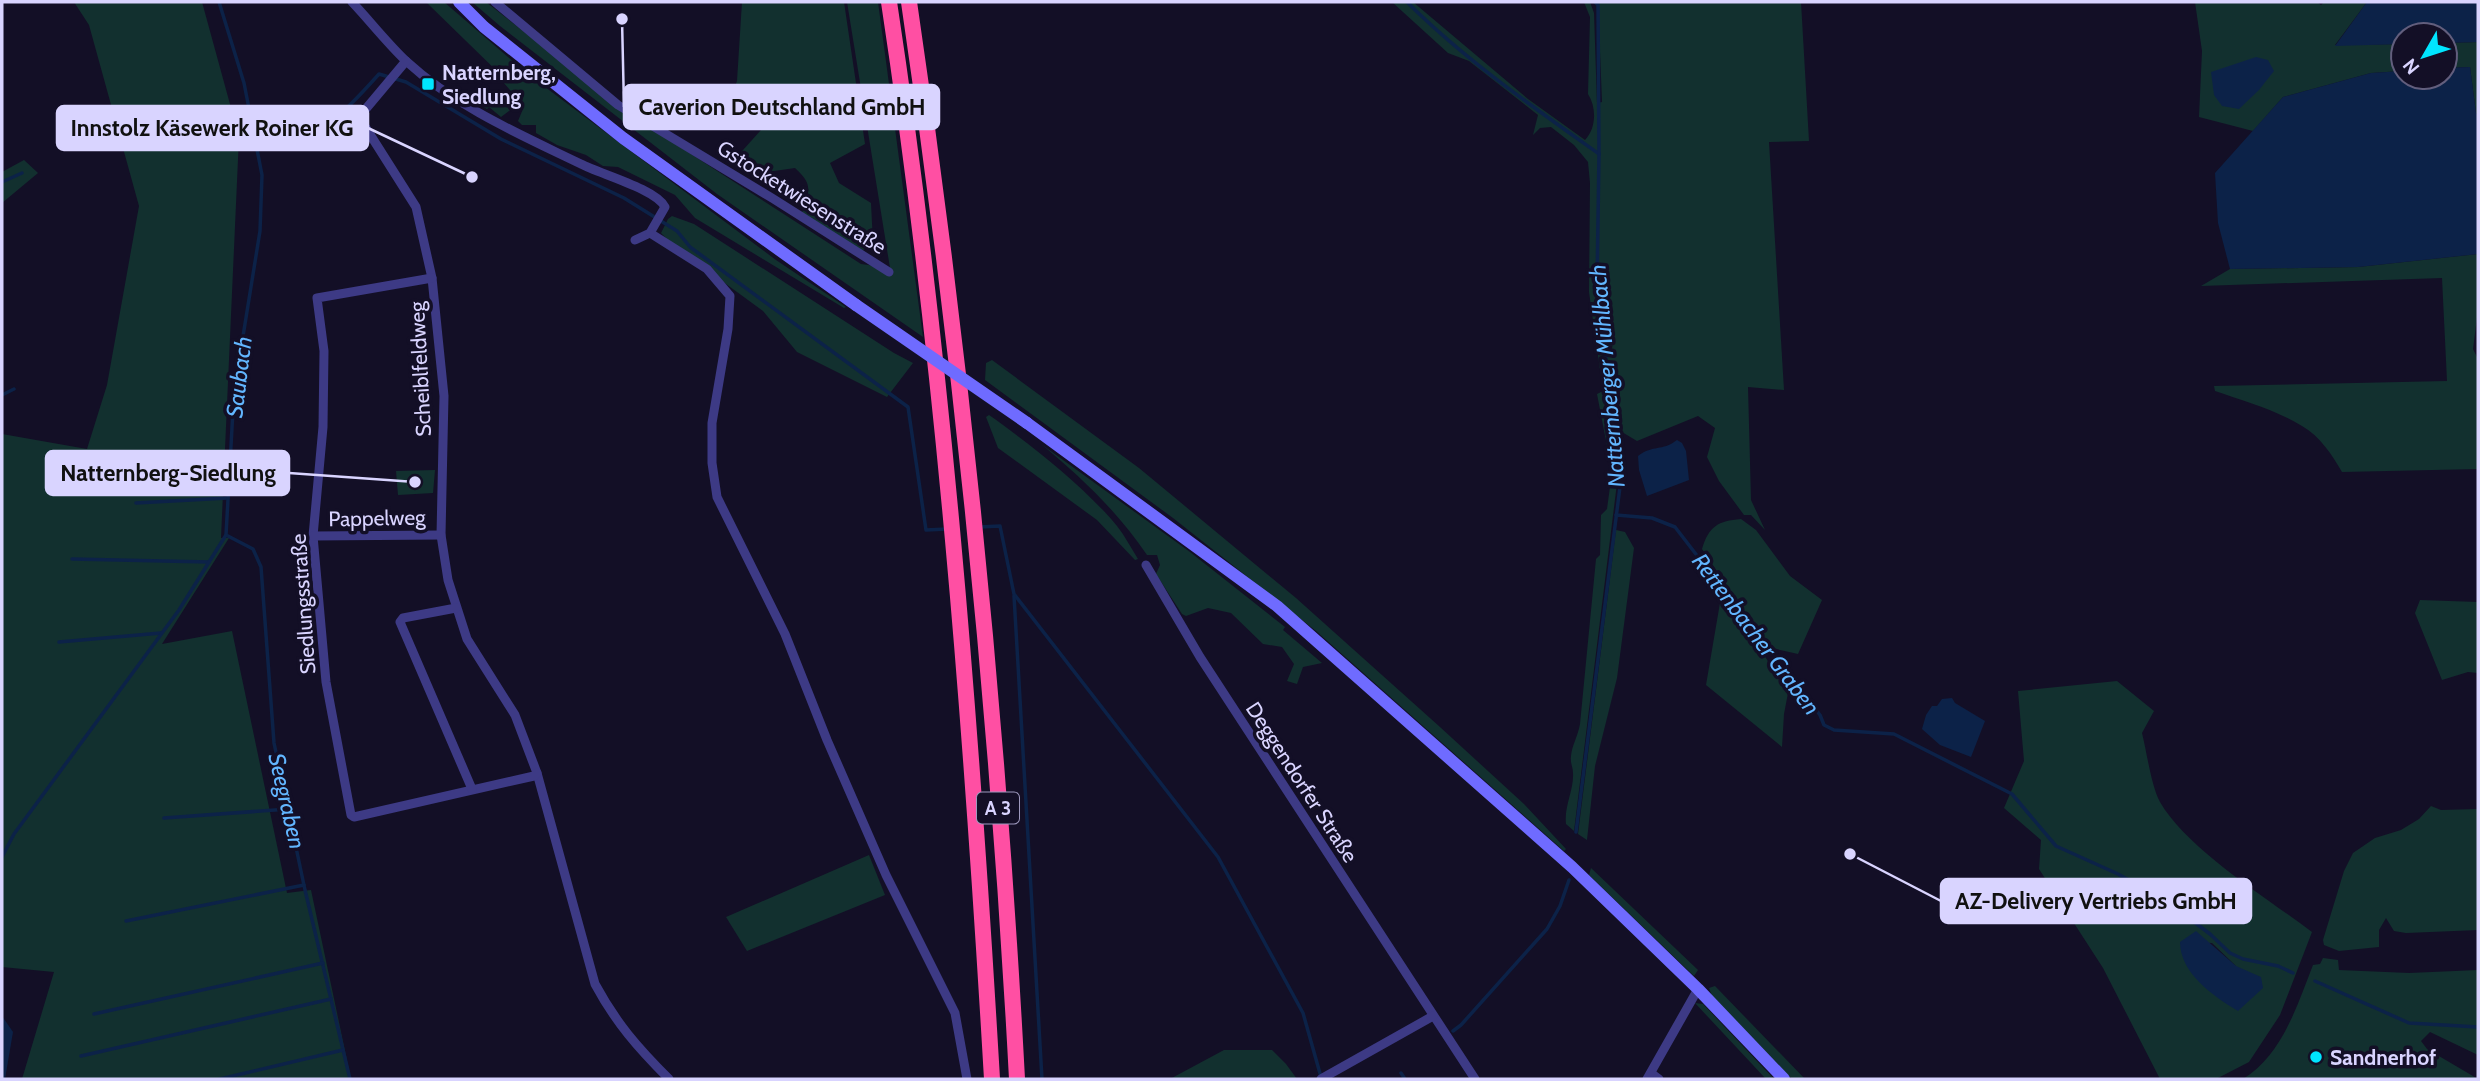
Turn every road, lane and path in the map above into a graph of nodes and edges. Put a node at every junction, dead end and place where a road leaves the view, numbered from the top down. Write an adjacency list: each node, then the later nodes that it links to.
1 (352, 2): 6 (street)
2 (459, 2): 17 (main road, bridge)
3 (495, 2): 9 (street, Gstocketwiesenstraße)
4 (889, 2): 23 (highway, A 3)
5 (909, 2): 24 (highway, A 3)
6 (406, 61): 7 (street); 10 (street, Scheiblfeldweg)
7 (650, 233): 8 (street); 22 (street)
8 (635, 240)
9 (889, 272)
10 (432, 278): 11 (street, Scheiblfeldweg); 12 (street, Siedlungsstraße)
11 (442, 534): 12 (street, Pappelweg); 14 (street, Scheiblfeldweg)
12 (313, 536): 16 (street, Siedlungsstraße)
13 (1146, 565): 18 (street, Deggendorfer Straße)
14 (456, 608): 15 (street, Scheiblfeldweg); 16 (street)
15 (537, 773): 16 (street, Siedlungsstraße); 21 (street, Scheiblfeldweg)
16 (472, 789)
17 (1698, 989): 19 (street); 27 (main road)
18 (1433, 1016): 20 (street); 25 (street, Deggendorfer Straße)
19 (1649, 1076): 26 (street)
20 (1323, 1078)
21 (669, 1079)
22 (967, 1079)
23 (992, 1079)
24 (1017, 1079)
25 (1475, 1079)
26 (1659, 1079)
27 (1783, 1079)

